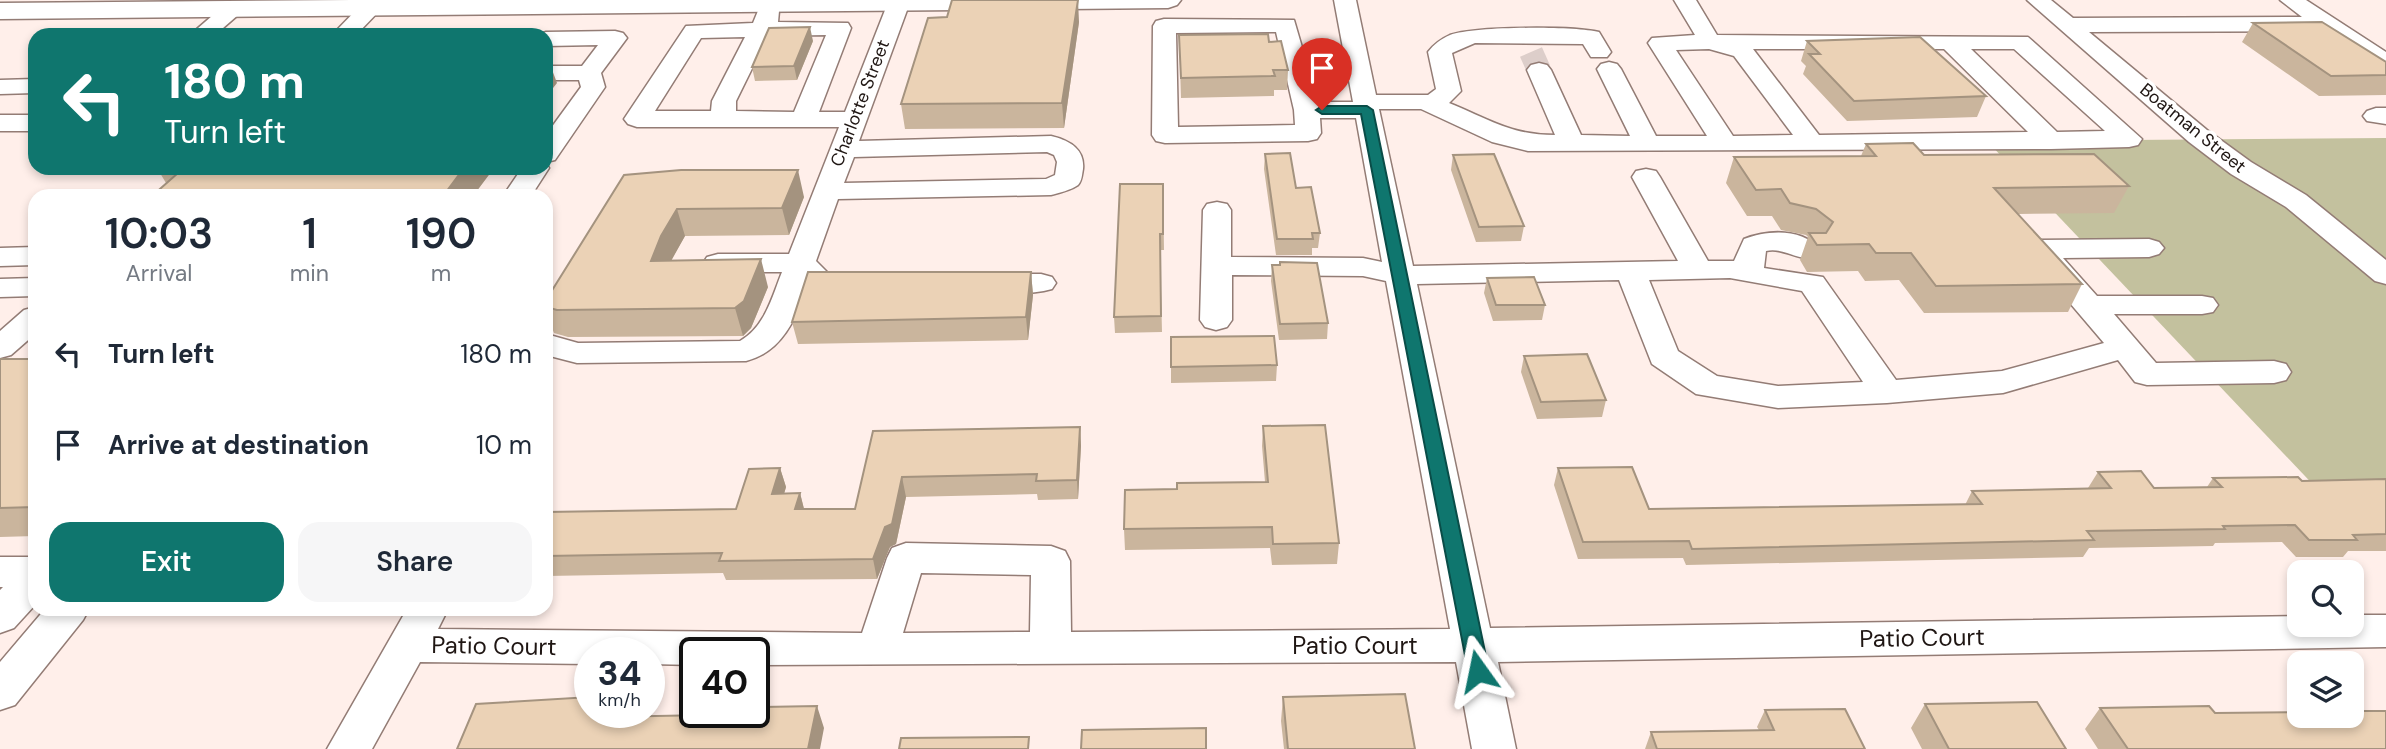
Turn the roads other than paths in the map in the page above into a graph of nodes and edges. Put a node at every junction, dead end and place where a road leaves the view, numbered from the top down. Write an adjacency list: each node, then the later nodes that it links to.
1 (1168, 0): 6 (main road)
2 (1345, 0): 28 (street)
3 (1685, 0): 19 (street)
4 (2038, 0): 14 (street, Boatman Street)
5 (2291, 0): 13 (street)
6 (1034, 1): 8 (main road)
7 (646, 2): 9 (main road); 12 (main road); 17 (street)
8 (899, 2): 12 (main road); 32 (street, Charlotte Street)
9 (372, 7): 10 (main road); 16 (street)
10 (235, 8): 11 (main road); 15 (street)
11 (6, 9)
12 (761, 15): 30 (street); 30 (street); 31 (street)
13 (2327, 24): 14 (street); 22 (street)
14 (2068, 25): 54 (street, Boatman Street)
15 (210, 28)
16 (350, 28)
17 (615, 38): 18 (street); 24 (street)
18 (553, 39)
19 (1710, 42): 20 (street); 36 (street); 40 (street)
20 (1950, 42): 35 (street); 35 (street)
21 (1531, 53): 27 (street); 38 (street); 39 (street)
22 (2386, 64)
23 (553, 73): 24 (street)
24 (589, 73): 37 (street)
25 (28, 86): 26 (street)
26 (0, 87)
27 (1431, 105): 28 (street); 38 (street)
28 (1366, 106): 29 (street); 53 (street)
29 (1307, 110): 29 (street)
30 (723, 119): 31 (street)
31 (804, 120): 32 (street)
32 (854, 120): 41 (street, Charlotte Street)
33 (0, 122): 34 (street)
34 (28, 123)
35 (2051, 141): 36 (street)
36 (1812, 143): 40 (street)
37 (553, 144)
38 (1572, 144): 39 (street)
39 (1647, 144): 40 (street)
40 (1725, 144)
41 (843, 149): 43 (street, Charlotte Street); 43 (street)
42 (1646, 177): 51 (street)
43 (820, 192): 48 (street, Charlotte Street)
44 (1217, 210): 50 (street)
45 (2149, 248): 60 (street)
46 (28, 256): 47 (lane)
47 (0, 257)
48 (800, 263): 49 (street); 55 (street); 64 (street, Charlotte Street)
49 (687, 264)
50 (1218, 266): 53 (street); 62 (street)
51 (1698, 270): 52 (street); 68 (street)
52 (1630, 271): 53 (street); 68 (street)
53 (1400, 275): 77 (street)
54 (2386, 275)
55 (876, 283)
56 (959, 283): 57 (street)
57 (1041, 283)
58 (28, 287): 59 (street)
59 (0, 288)
60 (2088, 305): 61 (street); 65 (street)
61 (2202, 305)
62 (1216, 320)
63 (28, 328): 66 (street)
64 (553, 346)
65 (2125, 347): 67 (street); 68 (street)
66 (8, 361)
67 (2274, 372)
68 (1888, 392)
69 (0, 572): 70 (street)
70 (28, 572)
71 (28, 586): 74 (street)
72 (61, 616): 80 (street)
73 (424, 616): 76 (street)
74 (0, 617)
75 (2386, 631): 77 (street, Patio Court)
76 (408, 645): 79 (street, Patio Court); 82 (street)
77 (1473, 646): 78 (street, Patio Court); 83 (street)
78 (1050, 648): 79 (street, Patio Court); 79 (street)
79 (877, 650)
80 (16, 653): 81 (street)
81 (0, 692)
82 (349, 749)
83 (1494, 749)

